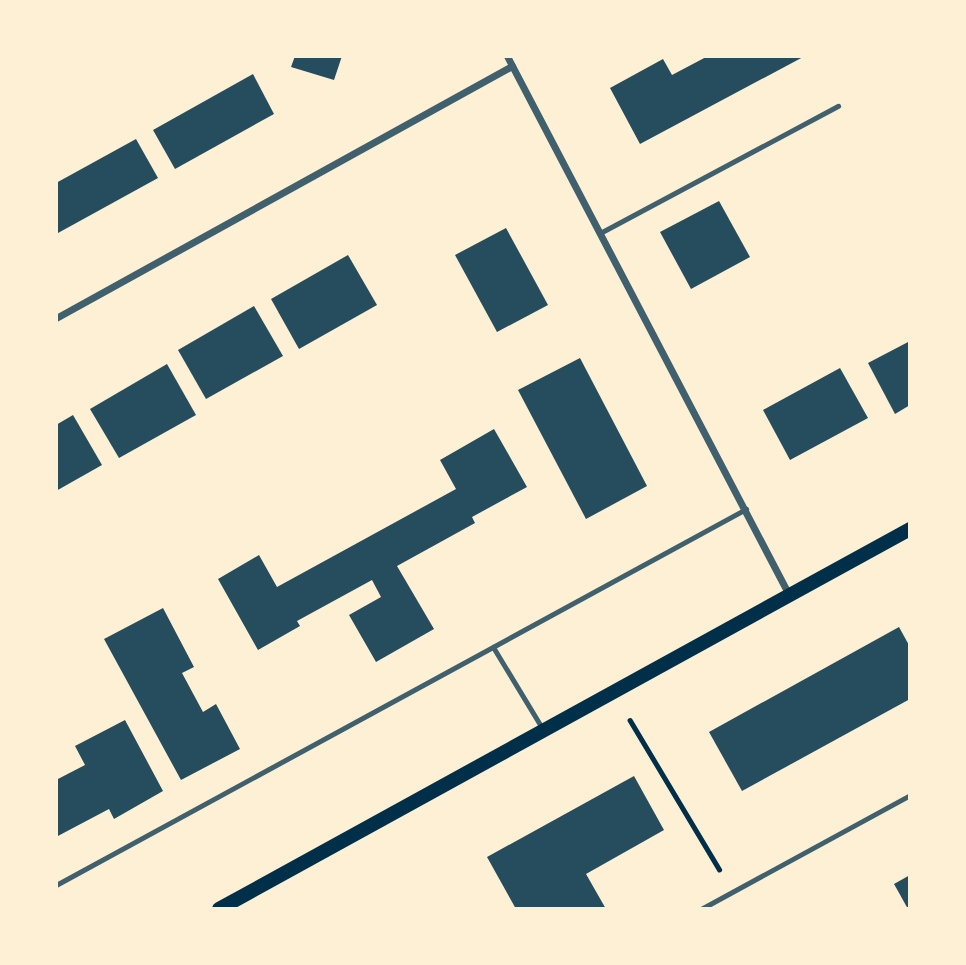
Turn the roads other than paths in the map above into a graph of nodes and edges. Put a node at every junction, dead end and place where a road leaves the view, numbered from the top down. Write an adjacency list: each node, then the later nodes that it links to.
1 (507, 56): 2 (street)
2 (512, 66): 4 (street); 5 (street)
3 (838, 106): 4 (lane)
4 (600, 233): 6 (street)
5 (56, 318)
6 (746, 509): 8 (street); 9 (lane)
7 (910, 529): 8 (main road)
8 (790, 596): 10 (main road)
9 (493, 646): 10 (lane); 12 (lane)
10 (544, 731): 13 (main road)
11 (910, 795): 14 (lane)
12 (56, 885)
13 (219, 909)
14 (701, 909)

